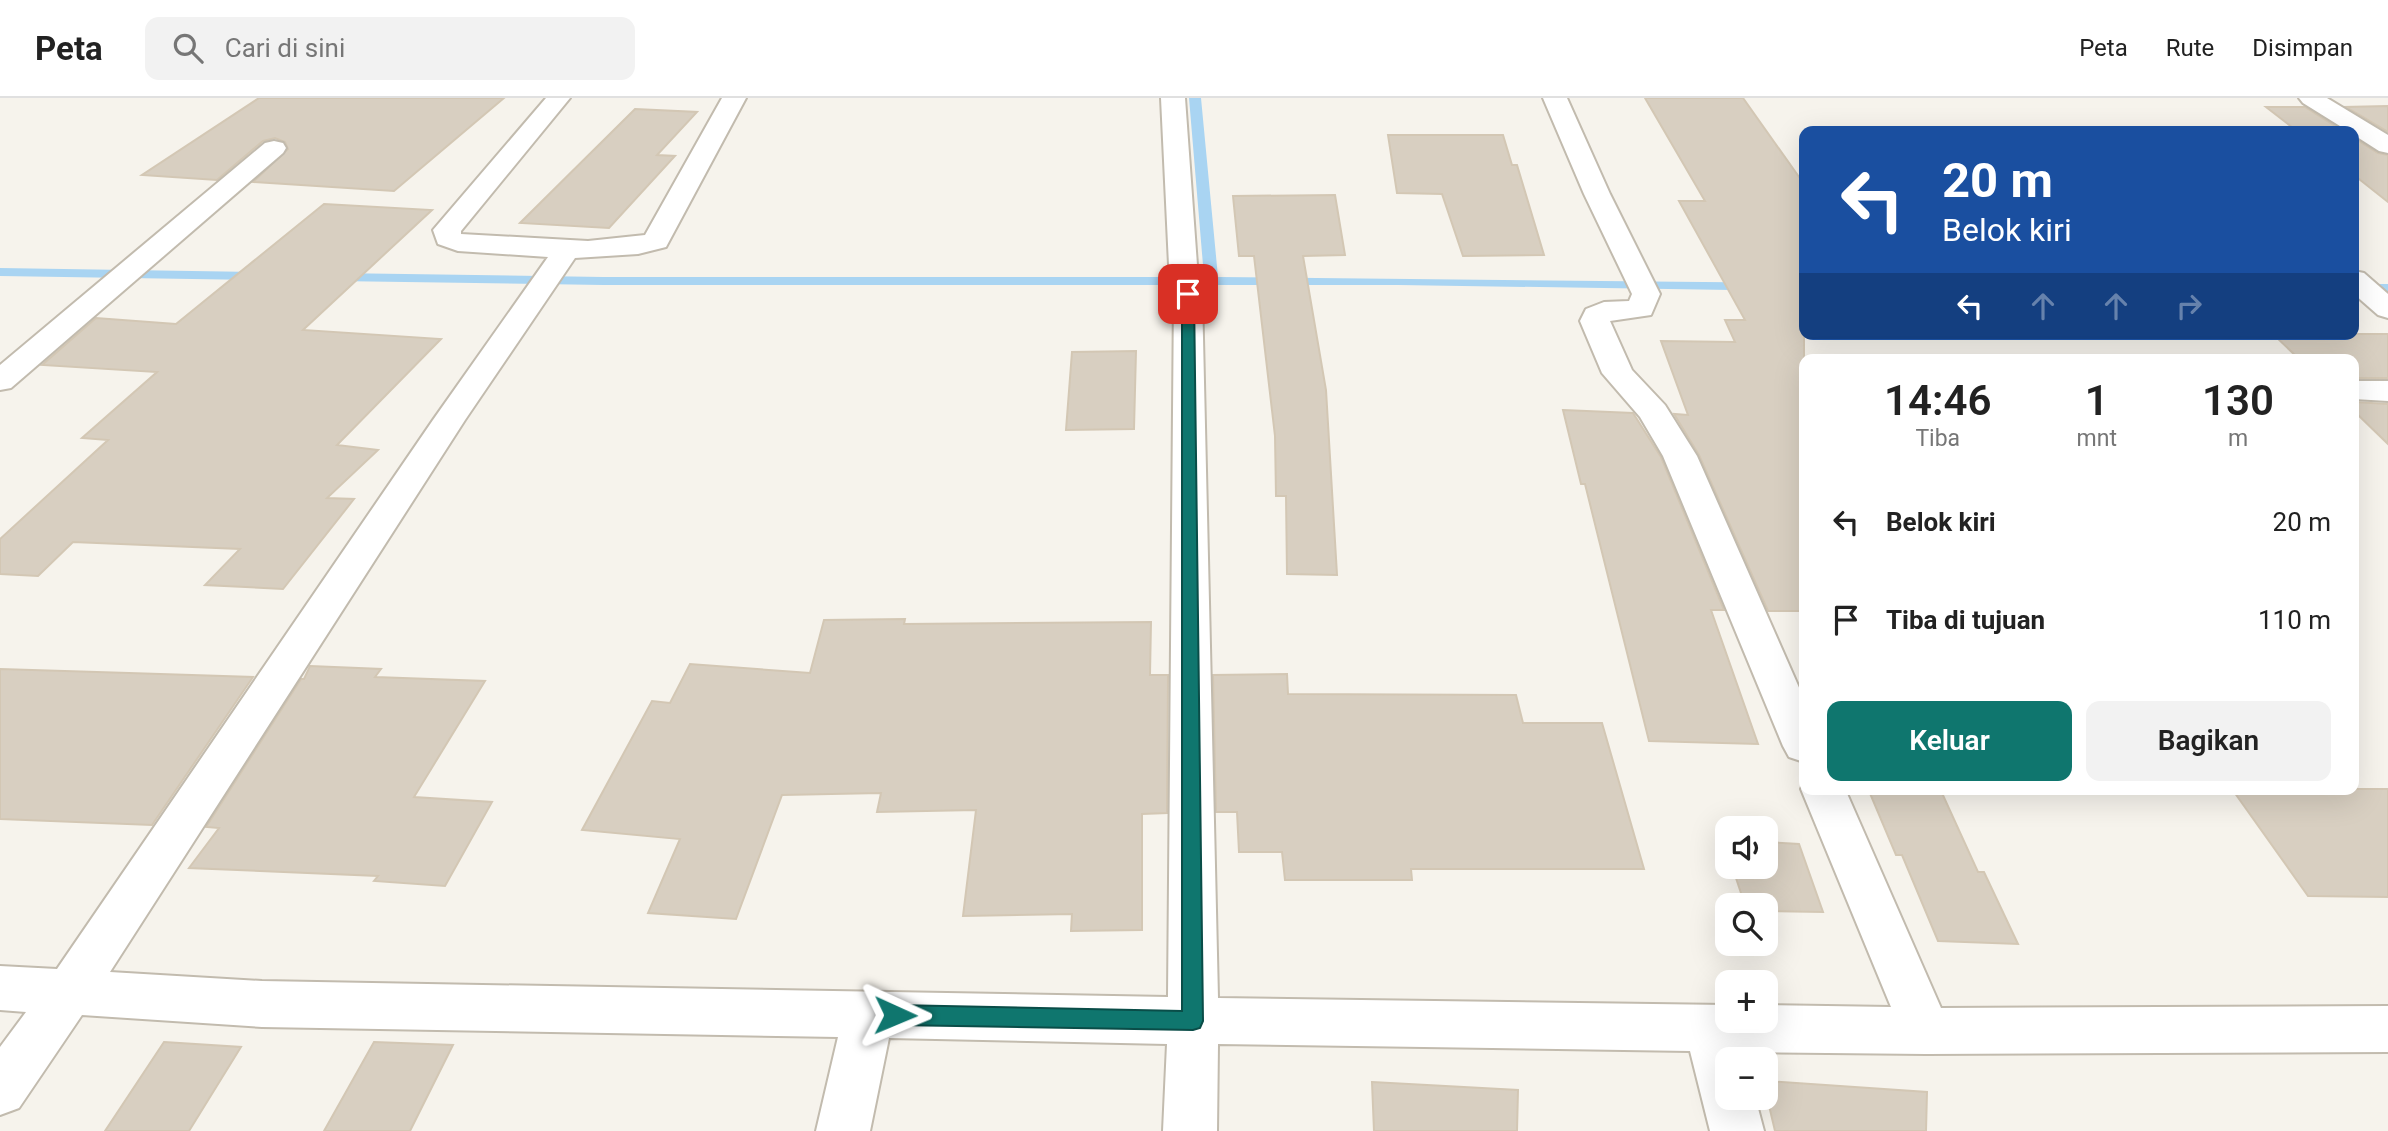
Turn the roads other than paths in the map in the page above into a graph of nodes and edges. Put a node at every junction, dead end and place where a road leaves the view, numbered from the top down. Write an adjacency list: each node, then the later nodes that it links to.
1 (558, 98): 10 (street)
2 (734, 98): 10 (street)
3 (1174, 98): 19 (street)
4 (1555, 98): 14 (street)
5 (2311, 98): 6 (street)
6 (2356, 126)
7 (2359, 128): 8 (street)
8 (2388, 146)
9 (274, 148): 11 (street)
10 (554, 269): 17 (street)
11 (0, 381)
12 (2359, 390): 13 (street)
13 (2388, 391)
14 (1799, 734)
15 (1826, 795): 21 (street)
16 (0, 988): 17 (street)
17 (70, 992): 18 (street); 24 (street)
18 (868, 1014): 19 (street); 26 (street)
19 (1193, 1021): 20 (street); 27 (street)
20 (1710, 1029): 21 (street); 23 (street)
21 (1927, 1031): 22 (street)
22 (2384, 1036)
23 (1715, 1047)
24 (0, 1090)
25 (1732, 1110): 28 (street)
26 (842, 1131)
27 (1190, 1131)
28 (1737, 1131)

